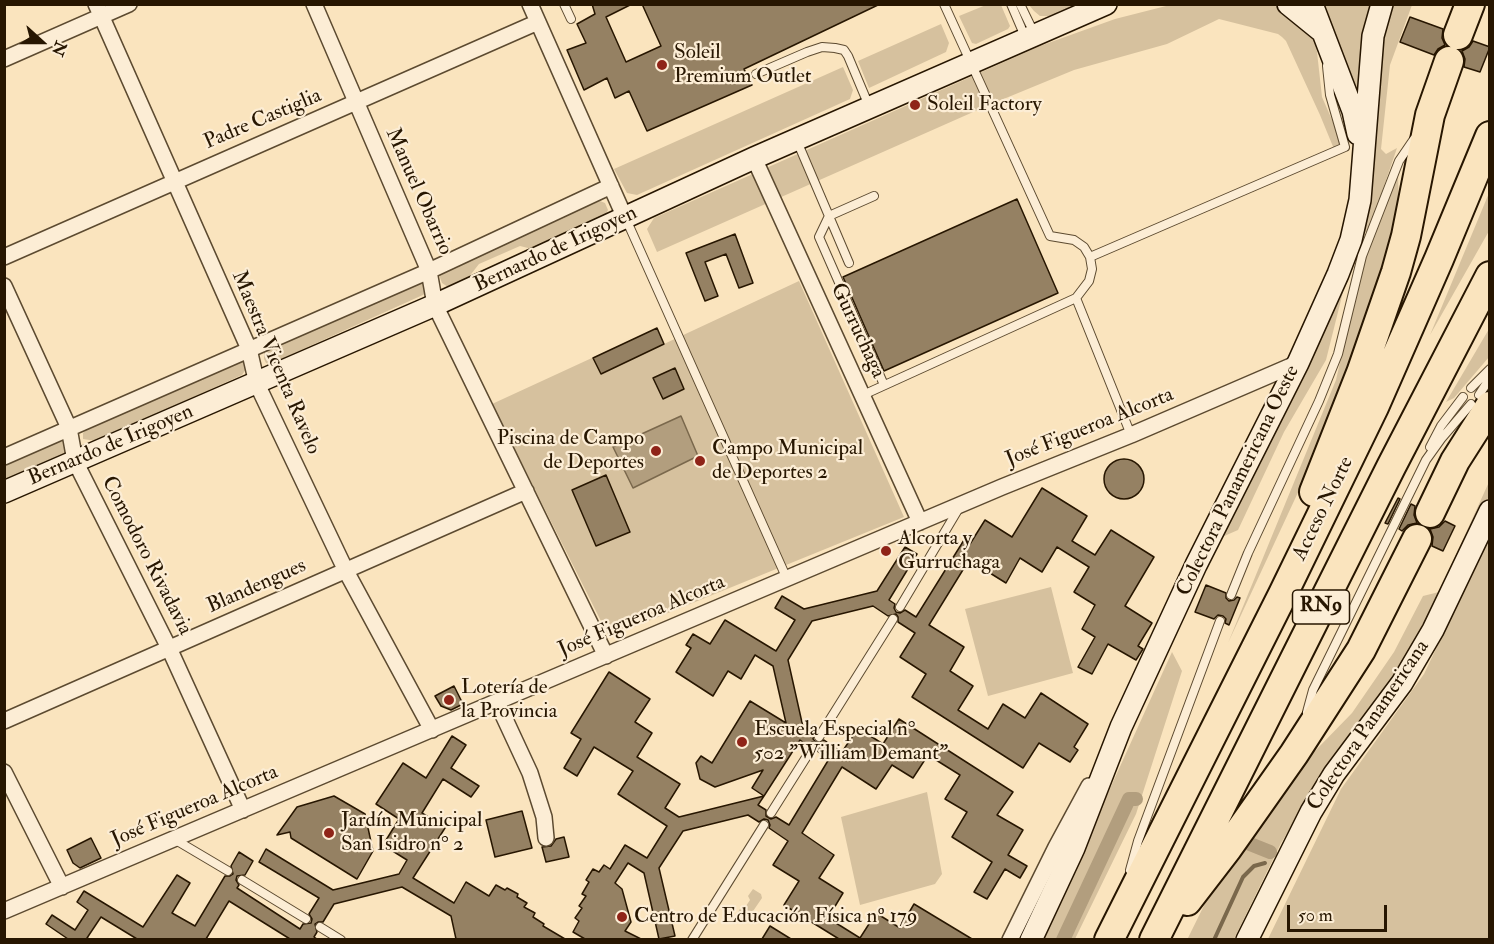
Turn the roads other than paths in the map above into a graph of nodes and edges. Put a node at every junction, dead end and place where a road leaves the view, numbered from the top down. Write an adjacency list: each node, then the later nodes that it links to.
1 (129, 4): 13 (street)
2 (314, 4): 21 (street, Manuel Obarrio)
3 (530, 4): 15 (street)
4 (564, 4): 14 (lane)
5 (944, 4): 19 (lane)
6 (1011, 4): 17 (lane)
7 (1020, 4): 17 (lane)
8 (1288, 4): 16 (street)
9 (1312, 4): 16 (street)
10 (1382, 4): 26 (street, Colectora Panamericana Oeste)
11 (1470, 4): 23 (highway)
12 (1106, 5): 17 (street, Bernardo de Irigoyen)
13 (99, 10): 18 (street); 28 (street, Maestra Vicenta Ravelo)
14 (571, 20)
15 (538, 22): 21 (street, Padre Castiglia); 29 (street)
16 (1323, 32): 26 (street); 33 (lane)
17 (1031, 37): 19 (street, Bernardo de Irigoyen)
18 (4, 59)
19 (970, 64): 22 (street, Bernardo de Irigoyen); 33 (lane)
20 (756, 74): 22 (lane)
21 (356, 103): 28 (street, Padre Castiglia); 36 (street, Manuel Obarrio)
22 (870, 108): 25 (street, Bernardo de Irigoyen)
23 (1430, 115): 64 (highway); 65 (lane)
24 (1490, 136): 64 (highway, Acceso Norte / RN9)
25 (796, 140): 27 (street, Bernardo de Irigoyen); 31 (lane)
26 (1362, 151): 42 (street, Colectora Panamericana Oeste)
27 (754, 158): 32 (street, Bernardo de Irigoyen); 47 (street, Gurruchaga)
28 (174, 181): 34 (street, Padre Castiglia); 41 (street, Maestra Vicenta Ravelo)
29 (610, 186): 32 (street); 36 (street, Bernardo de Irigoyen)
30 (874, 196): 31 (lane)
31 (829, 216): 35 (lane); 46 (lane)
32 (626, 218): 40 (street, Bernardo de Irigoyen); 63 (lane)
33 (1090, 256): 39 (lane)
34 (4, 257)
35 (849, 263)
36 (429, 270): 40 (street, Manuel Obarrio); 41 (street, Bernardo de Irigoyen)
37 (1490, 276): 97 (highway, Acceso Norte / RN9)
38 (4, 286): 50 (street, Comodoro Rivadavia)
39 (1076, 298): 46 (lane); 51 (lane)
40 (435, 305): 45 (street, Bernardo de Irigoyen); 55 (street, Manuel Obarrio)
41 (249, 349): 45 (street, Maestra Vicenta Ravelo); 50 (street, Bernardo de Irigoyen)
42 (1298, 363): 51 (street, José Figueroa Alcorta); 75 (street, Colectora Panamericana Oeste)
43 (1490, 369): 49 (lane)
44 (1490, 378): 49 (lane)
45 (257, 384): 54 (street, Bernardo de Irigoyen); 62 (street, Maestra Vicenta Ravelo)
46 (884, 385): 47 (lane)
47 (863, 394): 60 (street, Gurruchaga)
48 (1463, 397): 53 (lane)
49 (1477, 398): 53 (lane); 59 (highway)
50 (69, 428): 52 (street, Bernardo de Irigoyen); 54 (street, Comodoro Rivadavia)
51 (1131, 435): 57 (street, José Figueroa Alcorta)
52 (4, 457)
53 (1426, 460): 77 (lane)
54 (75, 461): 56 (street, Bernardo de Irigoyen); 69 (street, Comodoro Rivadavia)
55 (526, 491): 62 (street, Blandengues); 70 (street, Manuel Obarrio)
56 (4, 492)
57 (961, 505): 60 (street, José Figueroa Alcorta); 66 (lane)
58 (1490, 512): 98 (street, Colectora Panamericana)
59 (1430, 513)
60 (920, 522): 63 (street, José Figueroa Alcorta)
61 (1417, 539): 77 (highway)
62 (346, 571): 69 (street, Blandengues); 73 (street, Maestra Vicenta Ravelo)
63 (787, 579): 70 (street, José Figueroa Alcorta)
64 (1283, 594): 92 (highway, Acceso Norte / RN9)
65 (1231, 595)
66 (900, 607)
67 (893, 619): 74 (lane)
68 (1220, 621): 85 (lane)
69 (169, 648): 72 (street, Blandengues); 79 (street, Comodoro Rivadavia)
70 (606, 656): 71 (street, José Figueroa Alcorta)
71 (497, 702): 73 (street, José Figueroa Alcorta); 82 (street)
72 (4, 721)
73 (432, 730): 79 (street, José Figueroa Alcorta)
74 (819, 737)
75 (1114, 741): 95 (street); 96 (street, Colectora Panamericana Oeste)
76 (812, 748): 80 (lane)
77 (1294, 754): 97 (highway)
78 (4, 772): 88 (street)
79 (243, 810): 83 (street, José Figueroa Alcorta)
80 (771, 813)
81 (764, 825): 94 (lane)
82 (546, 838)
83 (174, 839): 84 (lane); 88 (street, José Figueroa Alcorta)
84 (228, 871)
85 (1129, 875)
86 (242, 880): 90 (lane)
87 (1126, 886): 92 (lane)
88 (62, 887): 89 (street, José Figueroa Alcorta)
89 (4, 911)
90 (306, 919)
91 (320, 927): 93 (lane)
92 (1111, 936)
93 (341, 939)
94 (692, 939)
95 (1010, 939)
96 (1031, 939)
97 (1155, 939)
98 (1247, 939)

